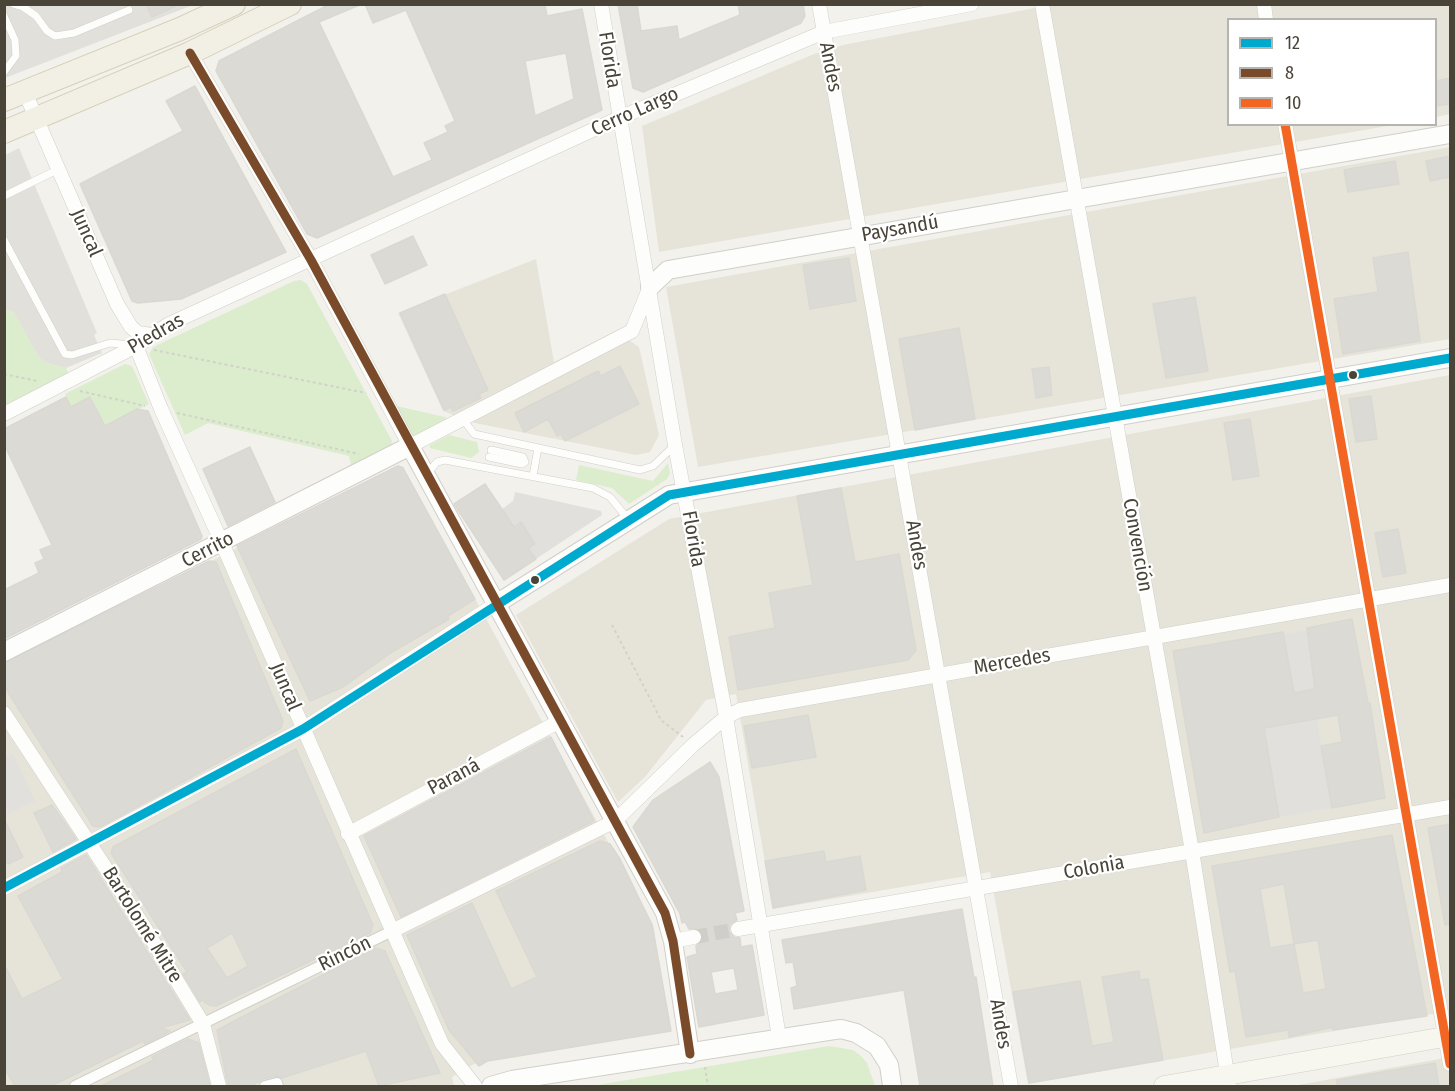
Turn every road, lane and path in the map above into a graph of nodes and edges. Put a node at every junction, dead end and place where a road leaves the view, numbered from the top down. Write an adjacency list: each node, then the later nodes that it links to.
1 (13, 4): 8 (lane)
2 (236, 4): 11 (street); 15 (main road)
3 (290, 4): 11 (main road)
4 (601, 4): 17 (street, Florida)
5 (819, 4): 12 (street, Andes)
6 (972, 4): 12 (street, Cerro Largo)
7 (1042, 4): 24 (street, Convención)
8 (24, 6): 9 (lane)
9 (129, 10)
10 (4, 16): 14 (lane)
11 (248, 26): 13 (main road)
12 (824, 32): 17 (street, Cerro Largo); 25 (street, Andes)
13 (190, 52): 16 (main road); 27 (street)
14 (4, 72)
15 (14, 95): 16 (street, Juncal)
16 (36, 117): 19 (main road); 22 (street, Juncal)
17 (619, 118): 27 (street, Cerro Largo); 28 (street, Florida)
18 (1285, 126): 21 (street)
19 (4, 132)
20 (1450, 134): 21 (street, Paysandú)
21 (1291, 161): 24 (street, Paysandú); 33 (street)
22 (58, 169): 23 (lane); 29 (street, Juncal)
23 (4, 196)
24 (1075, 200): 25 (street, Paysandú); 38 (street, Convención)
25 (862, 236): 28 (street, Paysandú); 45 (street, Andes)
26 (4, 240): 30 (lane)
27 (311, 260): 29 (street, Piedras); 35 (street)
28 (650, 288): 39 (street, Paysandú); 41 (street, Florida)
29 (151, 335): 30 (street, Piedras)
30 (136, 346): 34 (street, Piedras); 35 (path); 36 (street, Juncal)
31 (1450, 358): 33 (street)
32 (4, 374): 34 (path)
33 (1329, 380): 38 (street); 55 (street)
34 (58, 386): 36 (path); 37 (street, Piedras)
35 (385, 397): 42 (street)
36 (161, 409): 46 (path); 53 (street, Juncal)
37 (4, 414)
38 (1114, 418): 45 (street); 58 (street, Convención)
39 (463, 419): 40 (lane); 42 (street, Paysandú)
40 (493, 438): 43 (lane); 44 (lane)
41 (675, 445): 43 (lane); 51 (street, Florida)
42 (410, 446): 46 (street, Cerrito); 49 (street)
43 (538, 448): 50 (lane)
44 (490, 454): 47 (lane); 48 (lane)
45 (901, 456): 51 (street); 60 (street, Andes)
46 (386, 460): 53 (street, Cerrito)
47 (525, 462)
48 (487, 468): 49 (lane); 50 (lane)
49 (426, 476): 56 (street)
50 (533, 476): 52 (lane)
51 (684, 492): 52 (street); 62 (street, Florida)
52 (628, 520): 56 (street)
53 (222, 543): 59 (street, Cerrito); 64 (street, Juncal)
54 (1450, 585): 55 (street, Mercedes)
55 (1369, 599): 58 (street, Mercedes); 67 (street)
56 (496, 604): 63 (street); 64 (street)
57 (612, 625): 65 (path)
58 (1154, 638): 60 (street, Mercedes); 71 (street, Convención)
59 (4, 652)
60 (939, 675): 62 (street, Mercedes); 73 (street, Andes)
61 (4, 713): 70 (street, Bartolomé Mitre)
62 (726, 717): 65 (street, Mercedes); 74 (street, Florida)
63 (560, 721): 68 (street); 69 (street, Paraná)
64 (303, 729): 69 (street, Juncal); 70 (street)
65 (693, 745): 68 (street, Mercedes)
66 (1450, 807): 67 (street, Colonia)
67 (1407, 815): 71 (street, Colonia); 81 (street)
68 (615, 821): 76 (street, Rincón); 78 (street)
69 (348, 834): 76 (street, Juncal)
70 (91, 844): 72 (street); 79 (street, Bartolomé Mitre)
71 (1192, 851): 73 (street, Colonia); 85 (street, Convención)
72 (4, 888)
73 (976, 889): 74 (street, Colonia); 94 (street, Andes)
74 (760, 926): 75 (street, Colonia); 80 (street, Florida)
75 (738, 929)
76 (392, 931): 79 (street, Rincón); 90 (street, Juncal)
77 (694, 937): 78 (street)
78 (673, 940): 82 (street)
79 (203, 1024): 86 (street, Rincón); 87 (street, Bartolomé Mitre)
80 (779, 1037): 82 (street); 93 (street)
81 (1448, 1037): 83 (street); 85 (main road)
82 (690, 1054): 91 (street)
83 (1450, 1064)
84 (705, 1067): 92 (path)
85 (1228, 1081): 95 (main road)
86 (75, 1086)
87 (219, 1086)
88 (265, 1086): 89 (street)
89 (278, 1086)
90 (475, 1086)
91 (492, 1086)
92 (708, 1086)
93 (892, 1086)
94 (1011, 1086)
95 (1164, 1086)

